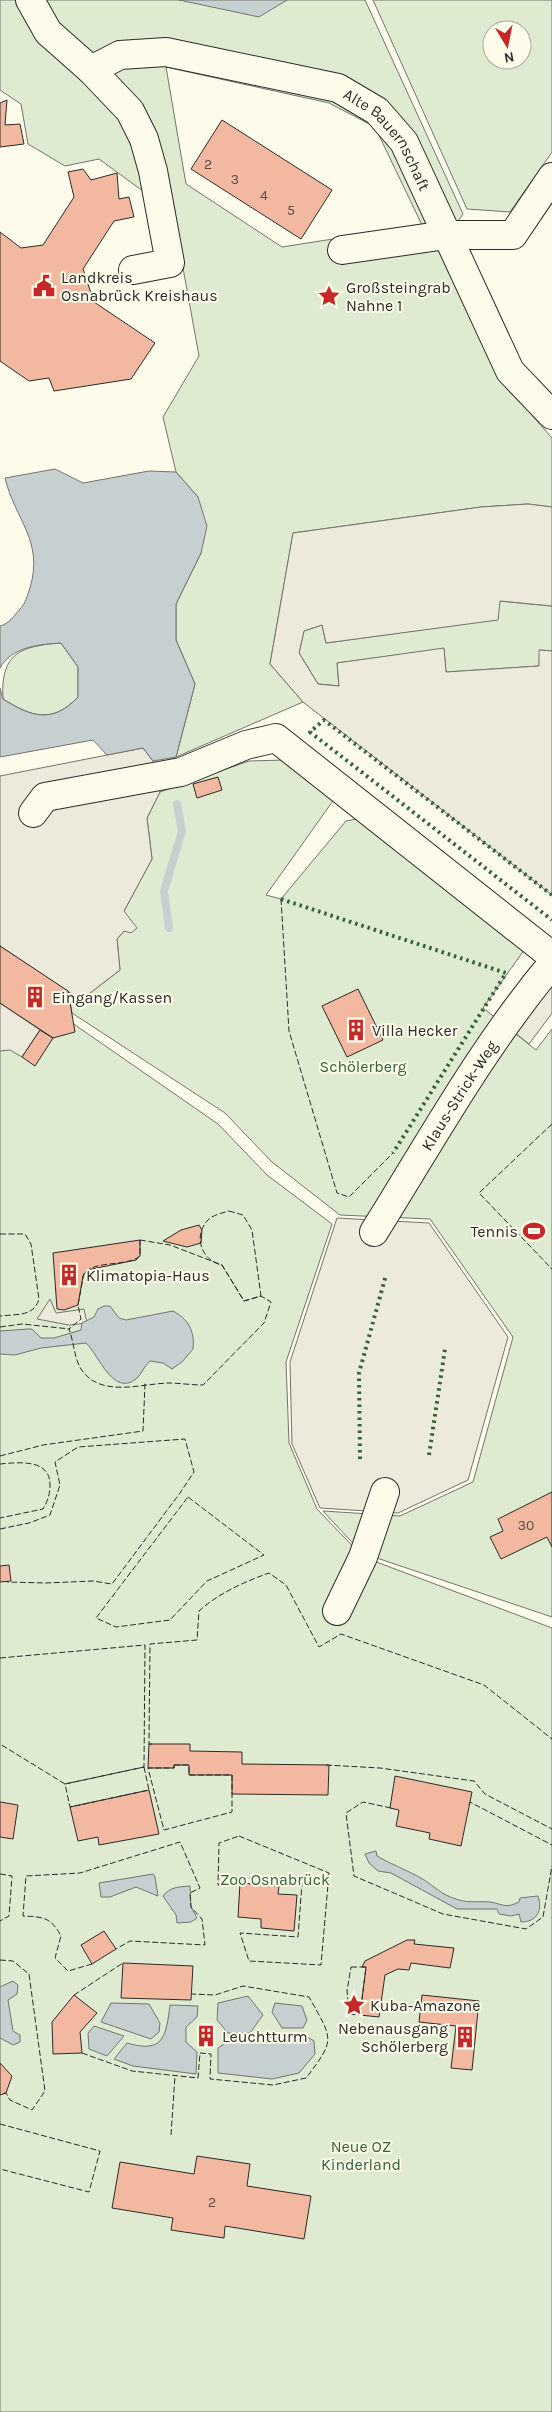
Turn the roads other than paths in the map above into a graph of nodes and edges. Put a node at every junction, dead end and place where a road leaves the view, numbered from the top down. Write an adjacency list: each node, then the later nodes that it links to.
1 (30, 0): 2 (street)
2 (91, 70): 4 (street, Alte Bauernschaft); 6 (street)
3 (552, 177): 4 (street)
4 (446, 235): 5 (street); 7 (street, Alte Bauernschaft)
5 (342, 250)
6 (133, 270)
7 (552, 415)
8 (33, 813): 9 (street)
9 (552, 956)
10 (552, 964): 11 (street, Klaus-Strick-Weg)
11 (374, 1232)
12 (385, 1492): 13 (street)
13 (337, 1610)

